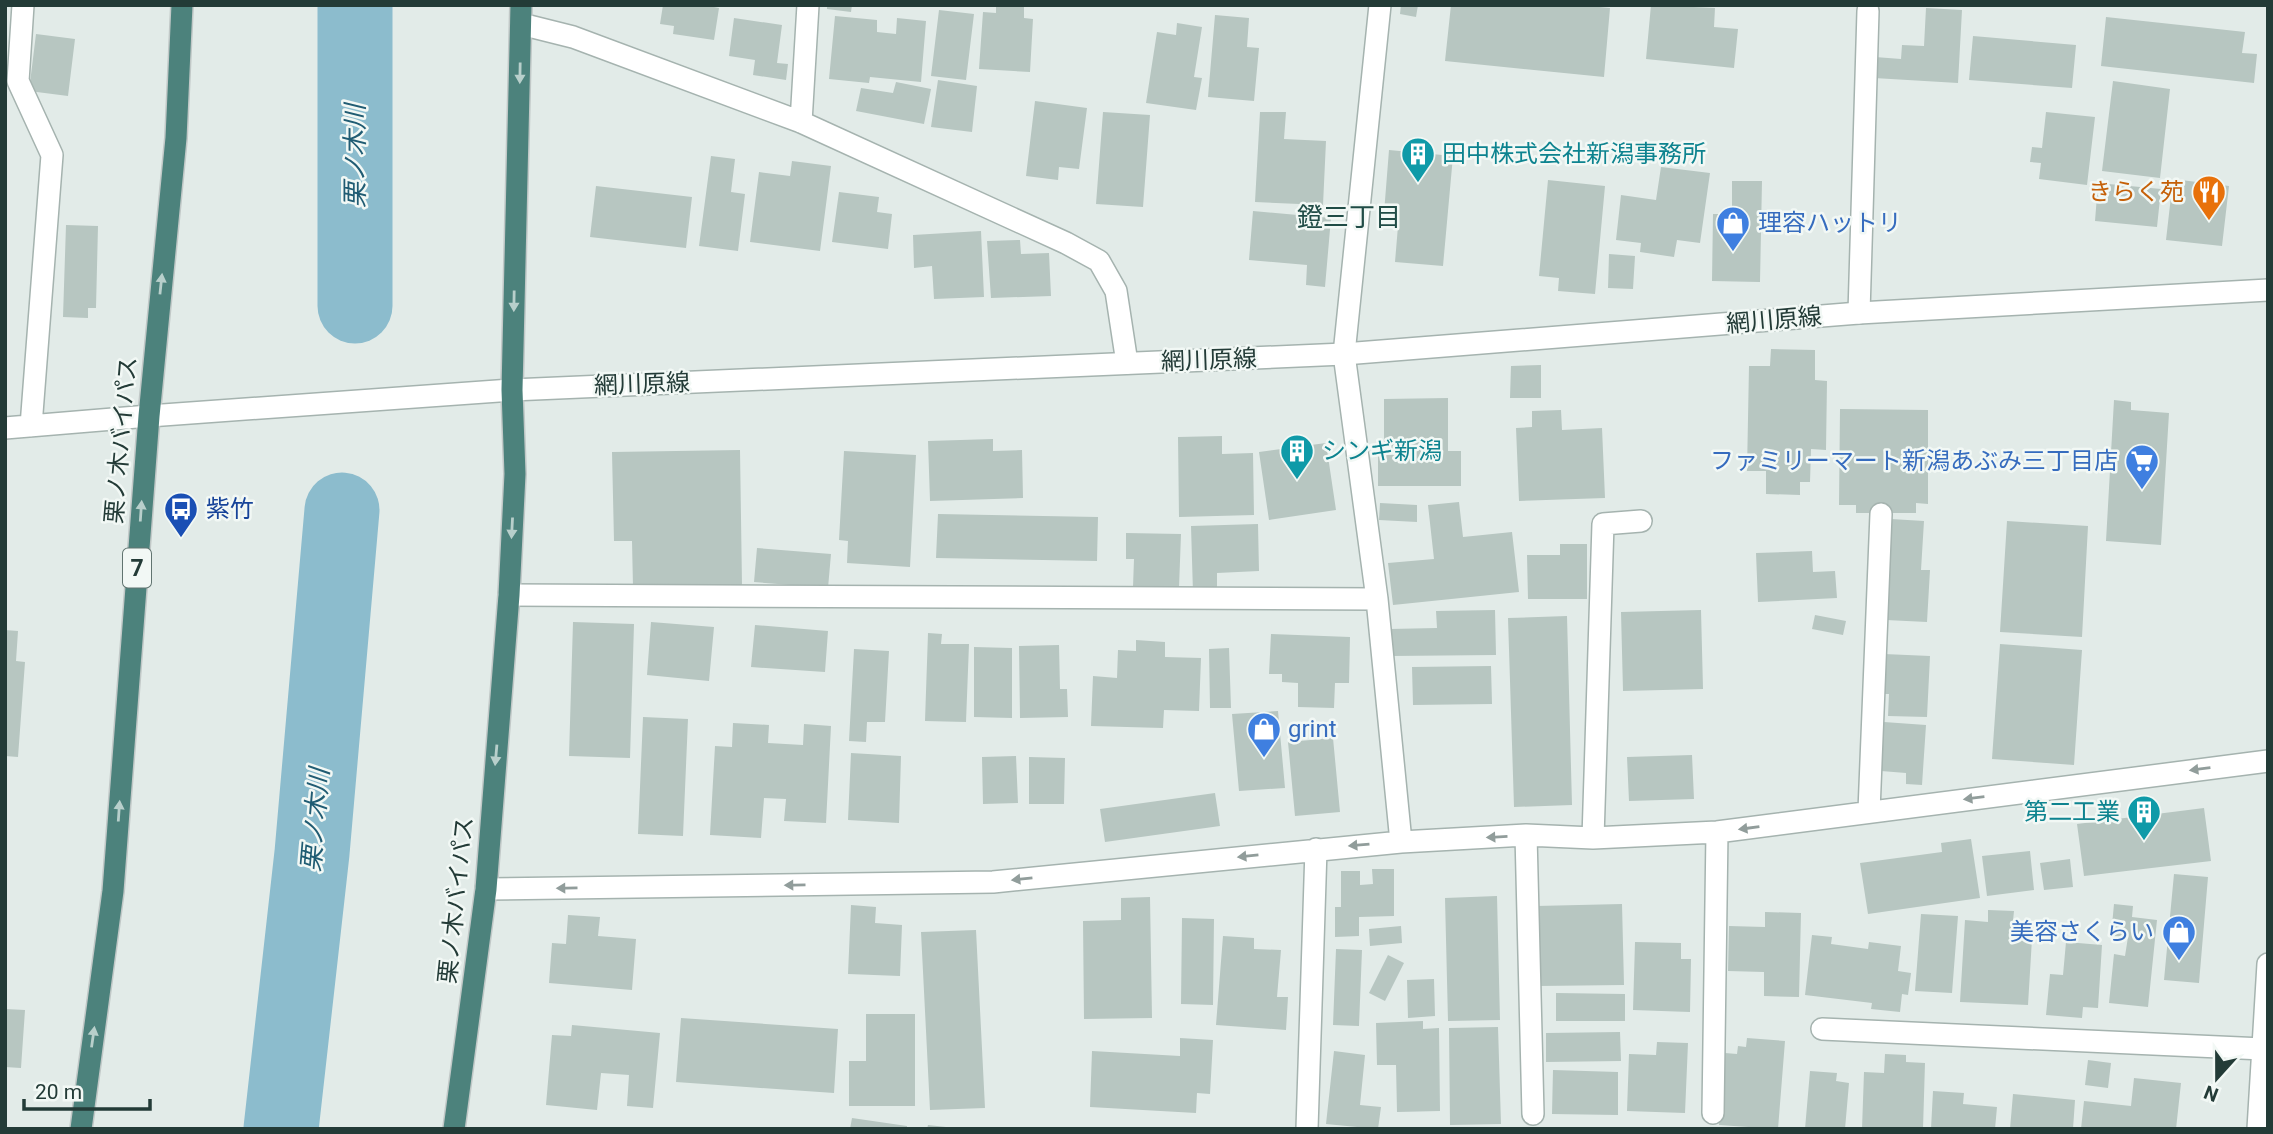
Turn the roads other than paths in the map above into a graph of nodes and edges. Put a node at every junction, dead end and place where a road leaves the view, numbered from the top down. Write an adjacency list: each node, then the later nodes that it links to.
1 (23, 5): 14 (street)
2 (181, 5): 13 (highway, 栗ノ木バイパス / 7, one-way to 2)
3 (808, 5): 7 (street)
4 (1380, 5): 10 (street)
5 (1868, 11): 9 (street)
6 (521, 14): 7 (street); 12 (highway, 栗ノ木バイパス, one-way to 12)
7 (801, 122): 11 (street)
8 (2268, 290): 9 (street, 網川原線)
9 (1859, 313): 10 (street, 網川原線)
10 (1344, 354): 11 (street, 網川原線); 19 (street)
11 (1127, 363): 12 (street, 網川原線)
12 (512, 390): 13 (street, 網川原線); 18 (highway, 栗ノ木バイパス, one-way to 18)
13 (149, 416): 14 (street, 網川原線); 33 (highway, 栗ノ木バイパス / 7, one-way to 13)
14 (31, 426): 15 (street, 網川原線)
15 (5, 428)
16 (1881, 514): 21 (street)
17 (1641, 521): 24 (street)
18 (509, 595): 19 (street); 27 (highway, 栗ノ木バイパス, one-way to 27)
19 (1377, 599): 25 (street)
20 (2268, 761): 21 (street, one-way to 21)
21 (1869, 811): 22 (street, one-way to 22)
22 (1717, 832): 24 (street); 31 (street)
23 (1526, 835): 24 (street); 25 (street, one-way to 25); 32 (street)
24 (1594, 838)
25 (1401, 842): 26 (street, one-way to 26)
26 (1316, 849): 27 (street, one-way to 27); 35 (street)
27 (486, 889): 34 (highway, 栗ノ木バイパス)
28 (2268, 964): 30 (street)
29 (1822, 1029): 30 (street)
30 (2263, 1049): 36 (street)
31 (1713, 1113)
32 (1533, 1114)
33 (81, 1129)
34 (454, 1129)
35 (1307, 1129)
36 (2258, 1129)

